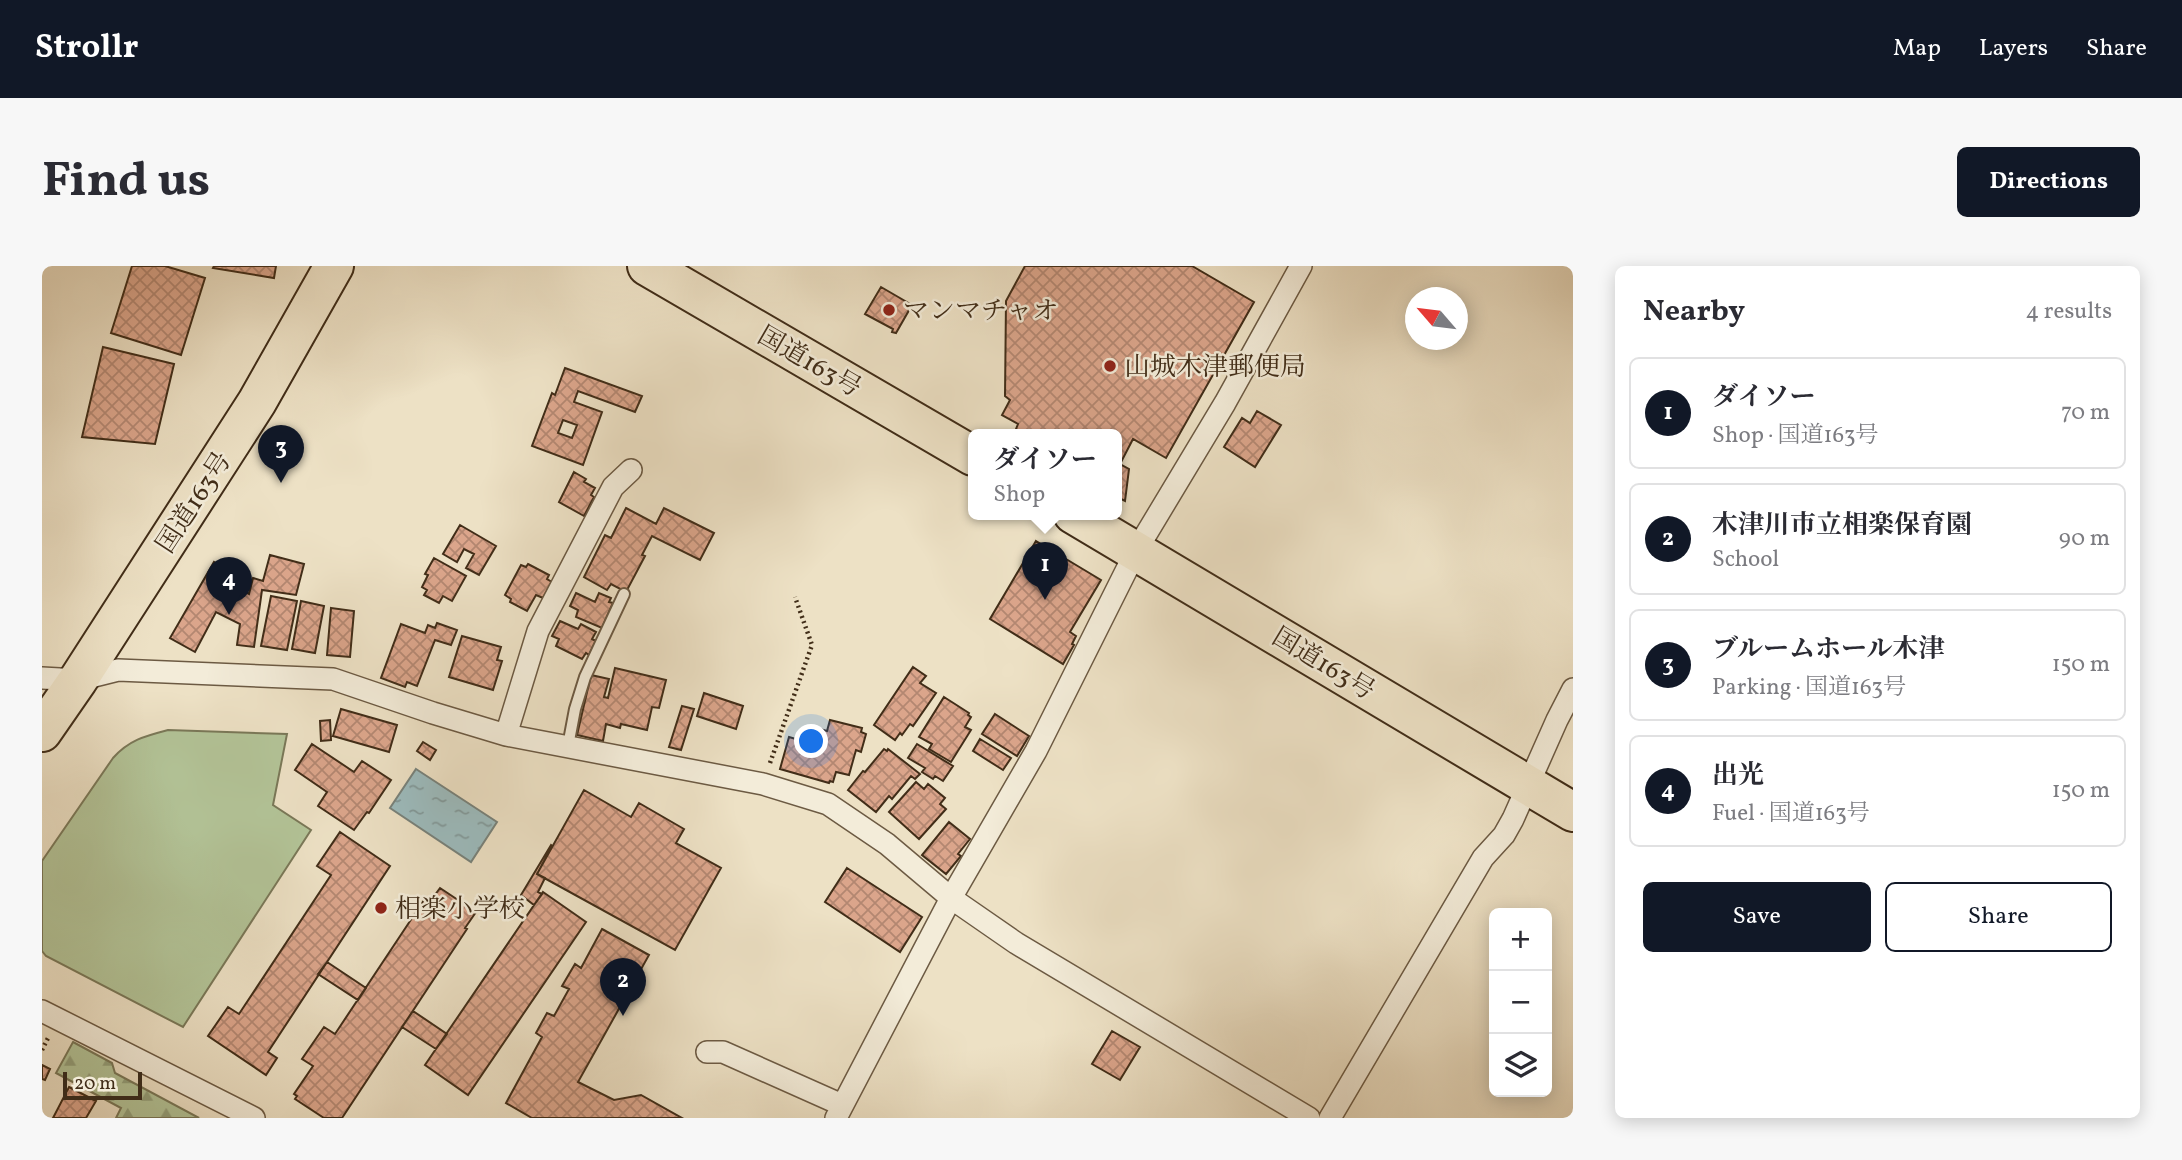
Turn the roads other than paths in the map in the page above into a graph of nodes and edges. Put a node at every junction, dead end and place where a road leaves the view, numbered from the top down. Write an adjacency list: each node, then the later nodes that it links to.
1 (334, 266): 9 (highway, 国道163号)
2 (647, 266): 4 (highway, 国道163号)
3 (1301, 266): 7 (street)
4 (968, 453)
5 (631, 470): 12 (street)
6 (1083, 520): 7 (highway, 国道163号)
7 (1136, 551): 14 (highway, 国道163号); 16 (street)
8 (624, 594): 13 (lane)
9 (60, 679): 11 (highway, 国道163号); 12 (street)
10 (1573, 688): 14 (street)
11 (42, 732)
12 (506, 735): 13 (street)
13 (568, 746): 16 (street)
14 (1527, 785): 15 (highway, 国道163号); 22 (street)
15 (1573, 812)
16 (951, 898): 19 (street); 21 (street)
17 (42, 1011): 20 (street)
18 (707, 1052): 19 (street)
19 (839, 1112)
20 (254, 1118)
21 (1309, 1118)
22 (1330, 1118)

